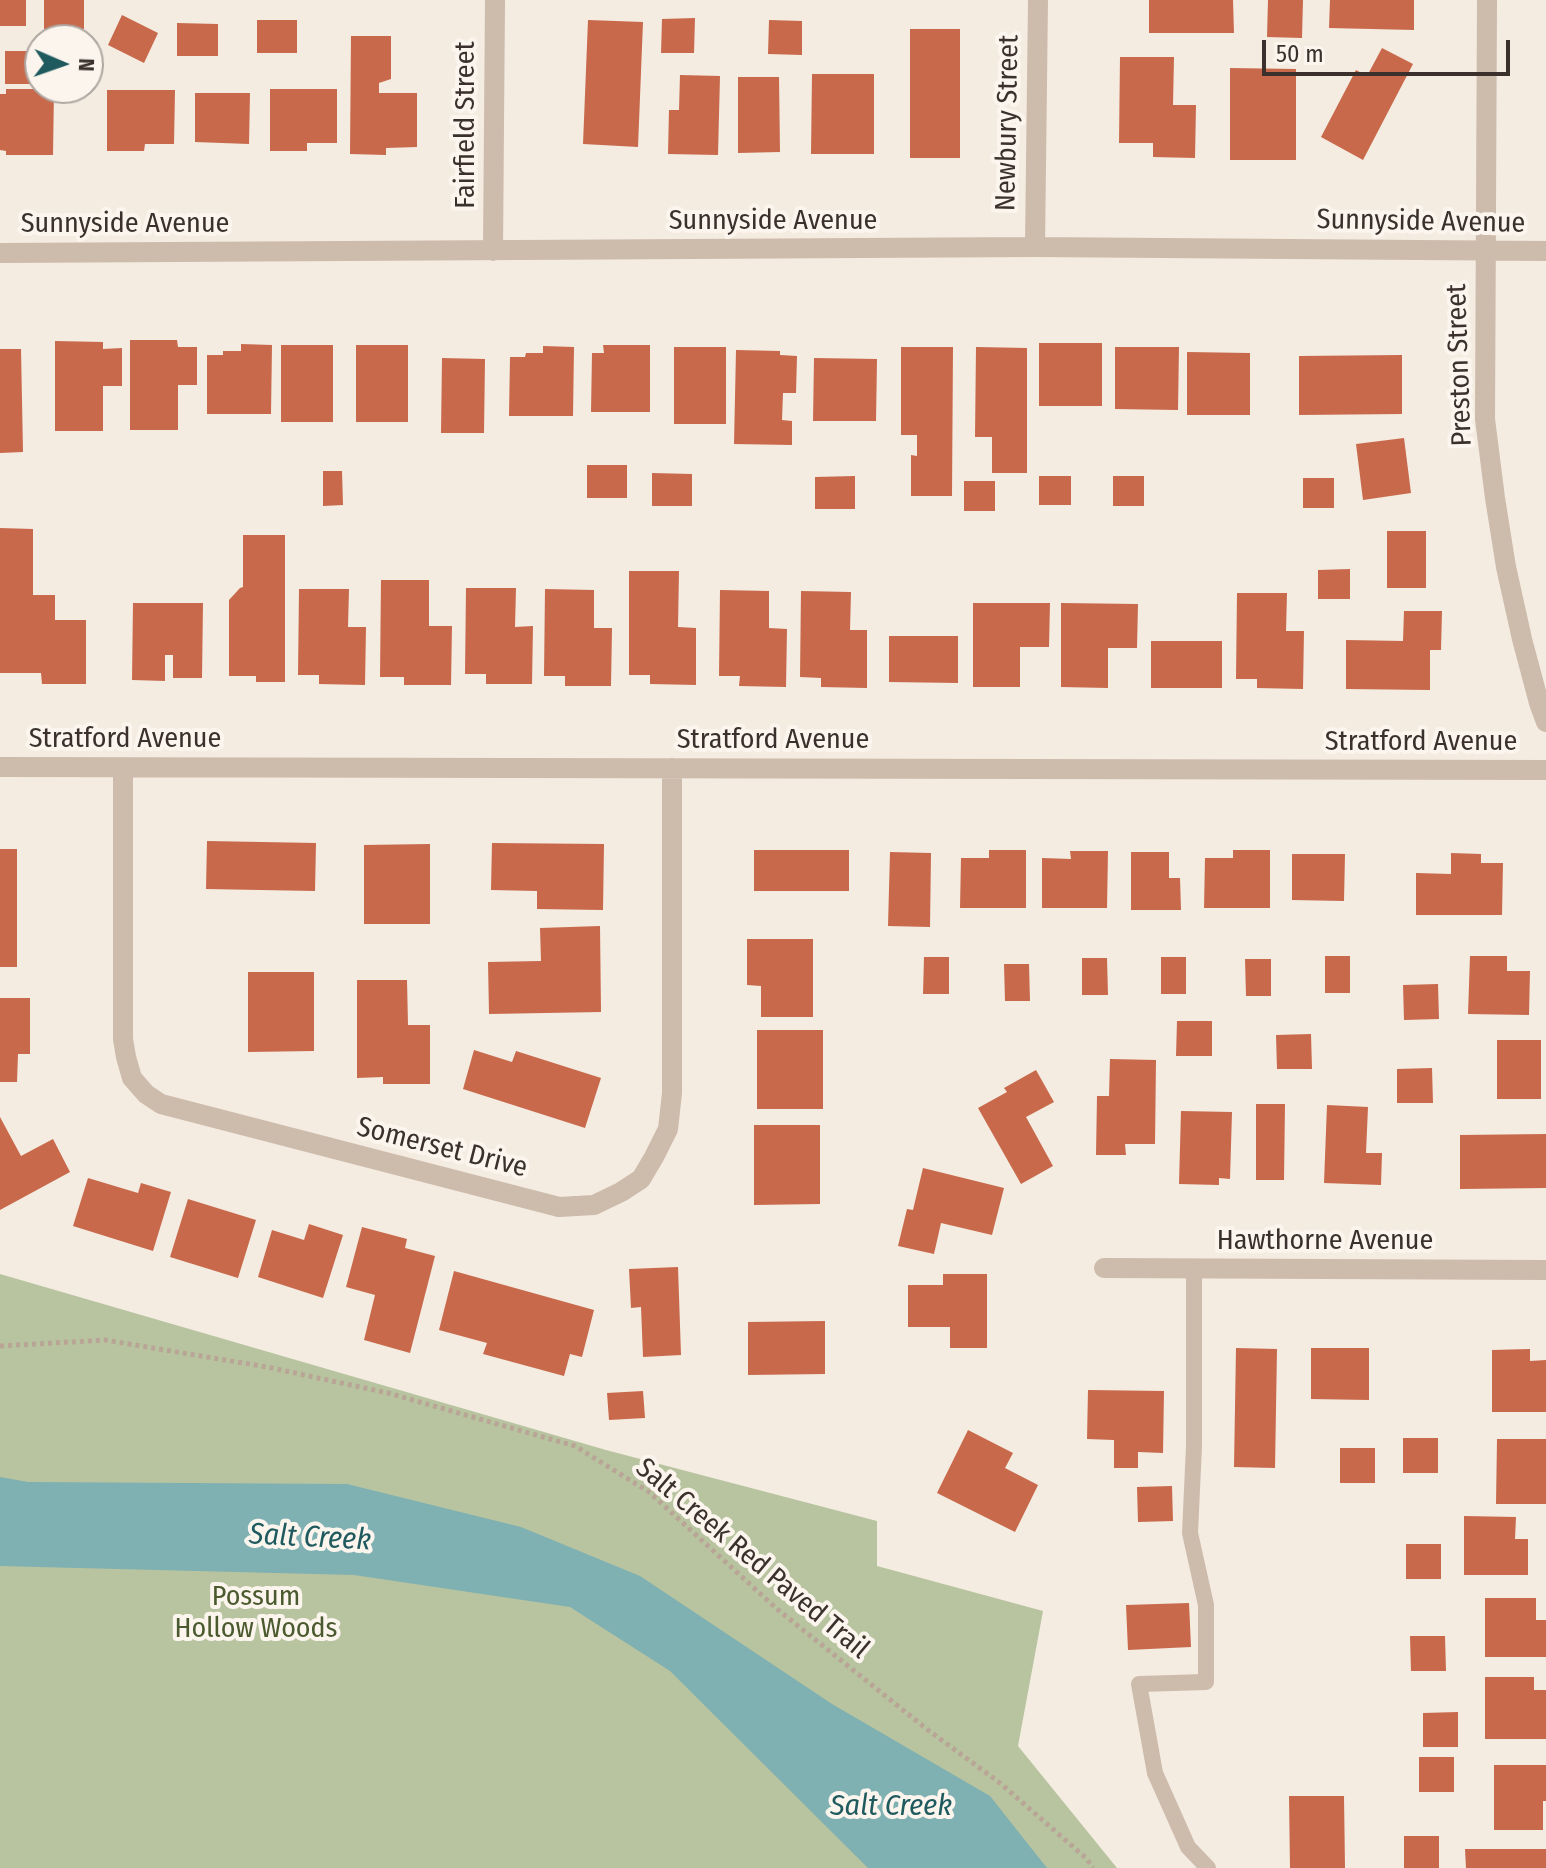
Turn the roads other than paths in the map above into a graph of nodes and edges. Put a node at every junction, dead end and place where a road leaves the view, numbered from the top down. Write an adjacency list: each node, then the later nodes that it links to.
1 (495, 0): 6 (street, Fairfield Street)
2 (1038, 0): 4 (street, Newbury Street)
3 (1487, 0): 5 (street, Preston Street)
4 (1035, 247): 5 (street, Sunnyside Avenue); 6 (street, Sunnyside Avenue)
5 (1485, 250): 7 (street, Sunnyside Avenue); 9 (street, Preston Street)
6 (493, 251): 8 (street, Sunnyside Avenue)
7 (1546, 251)
8 (0, 253)
9 (1546, 722)
10 (0, 767): 11 (street, Stratford Avenue)
11 (123, 767): 12 (street, Stratford Avenue); 12 (street, Somerset Drive)
12 (672, 768): 13 (street, Stratford Avenue)
13 (1546, 770)
14 (1104, 1268): 15 (street, Hawthorne Avenue)
15 (1194, 1268): 16 (street, Hawthorne Avenue); 17 (lane)
16 (1546, 1270)
17 (1208, 1868)

